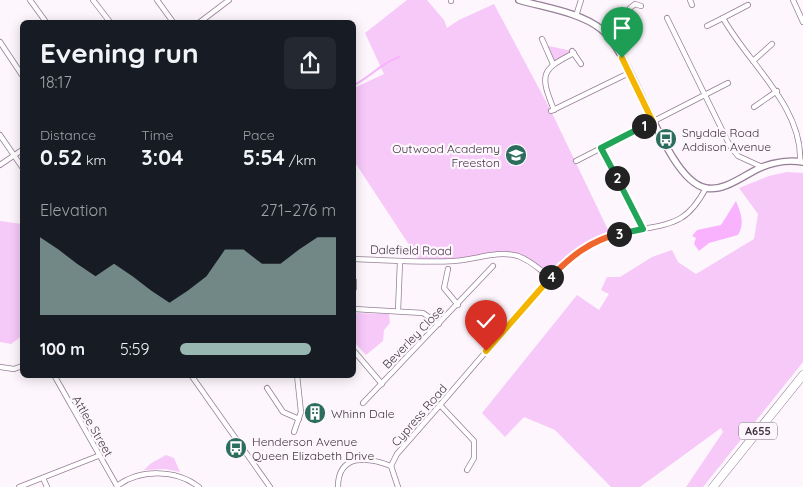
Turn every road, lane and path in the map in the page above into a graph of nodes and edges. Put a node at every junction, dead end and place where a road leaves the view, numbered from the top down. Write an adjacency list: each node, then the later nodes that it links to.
1 (30, 0): 17 (street)
2 (93, 0): 18 (street)
3 (157, 0): 19 (street)
4 (230, 0): 20 (street)
5 (519, 0): 8 (street)
6 (581, 0): 13 (street)
7 (793, 0): 14 (street)
8 (537, 2): 13 (street)
9 (635, 2): 11 (street); 12 (street)
10 (748, 5): 16 (street)
11 (641, 6)
12 (630, 8)
13 (576, 16): 30 (street)
14 (802, 16): 21 (street)
15 (667, 18): 33 (street)
16 (723, 18): 22 (street); 26 (street)
17 (45, 20)
18 (108, 20)
19 (172, 20)
20 (203, 20)
21 (803, 22)
22 (707, 26)
23 (544, 40): 27 (street)
24 (0, 42): 29 (street)
25 (772, 44): 26 (street)
26 (753, 61): 32 (street)
27 (553, 64): 28 (street); 30 (street)
28 (582, 64)
29 (20, 72)
30 (629, 73): 35 (street)
31 (728, 83): 33 (street)
32 (777, 91): 34 (street); 41 (street)
33 (705, 95): 35 (street); 44 (street)
34 (754, 107)
35 (653, 122): 37 (street); 45 (street)
36 (0, 135): 39 (street)
37 (601, 148): 40 (street); 46 (street)
38 (20, 151): 39 (street)
39 (14, 155): 42 (street); 43 (street)
40 (576, 161)
41 (802, 161): 44 (street)
42 (20, 164)
43 (0, 165)
44 (762, 167): 45 (street)
45 (706, 188): 46 (street, Cypress Road)
46 (643, 229): 51 (street, Cypress Road)
47 (356, 258): 48 (street, Dalefield Road)
48 (400, 261): 51 (street, Dalefield Road); 54 (street)
49 (493, 266): 52 (street, Beverley Close)
50 (448, 269): 52 (street, Beverley Close)
51 (550, 278): 66 (street, Cypress Road)
52 (458, 305): 55 (street, Beverley Close)
53 (356, 309): 54 (street)
54 (398, 311): 55 (street)
55 (439, 324): 63 (street, Beverley Close)
56 (356, 353): 63 (street, Beverley Close)
57 (0, 367): 58 (street)
58 (20, 367)
59 (803, 375): 80 (main road, A655)
60 (56, 378): 69 (street, Attlee Street)
61 (193, 378): 77 (street)
62 (298, 378): 67 (street)
63 (382, 384): 65 (street, Beverley Close)
64 (268, 388): 67 (street)
65 (363, 403)
66 (440, 405): 70 (street, Cypress Road); 71 (street)
67 (299, 419): 68 (street)
68 (294, 432)
69 (98, 456): 72 (street); 73 (street, Attlee Street)
70 (391, 466): 78 (street); 79 (street)
71 (467, 470)
72 (44, 478): 74 (street); 75 (street)
73 (116, 486): 76 (street)
74 (18, 487)
75 (47, 487)
76 (199, 487)
77 (270, 487)
78 (338, 487)
79 (398, 487)
80 (713, 487)

